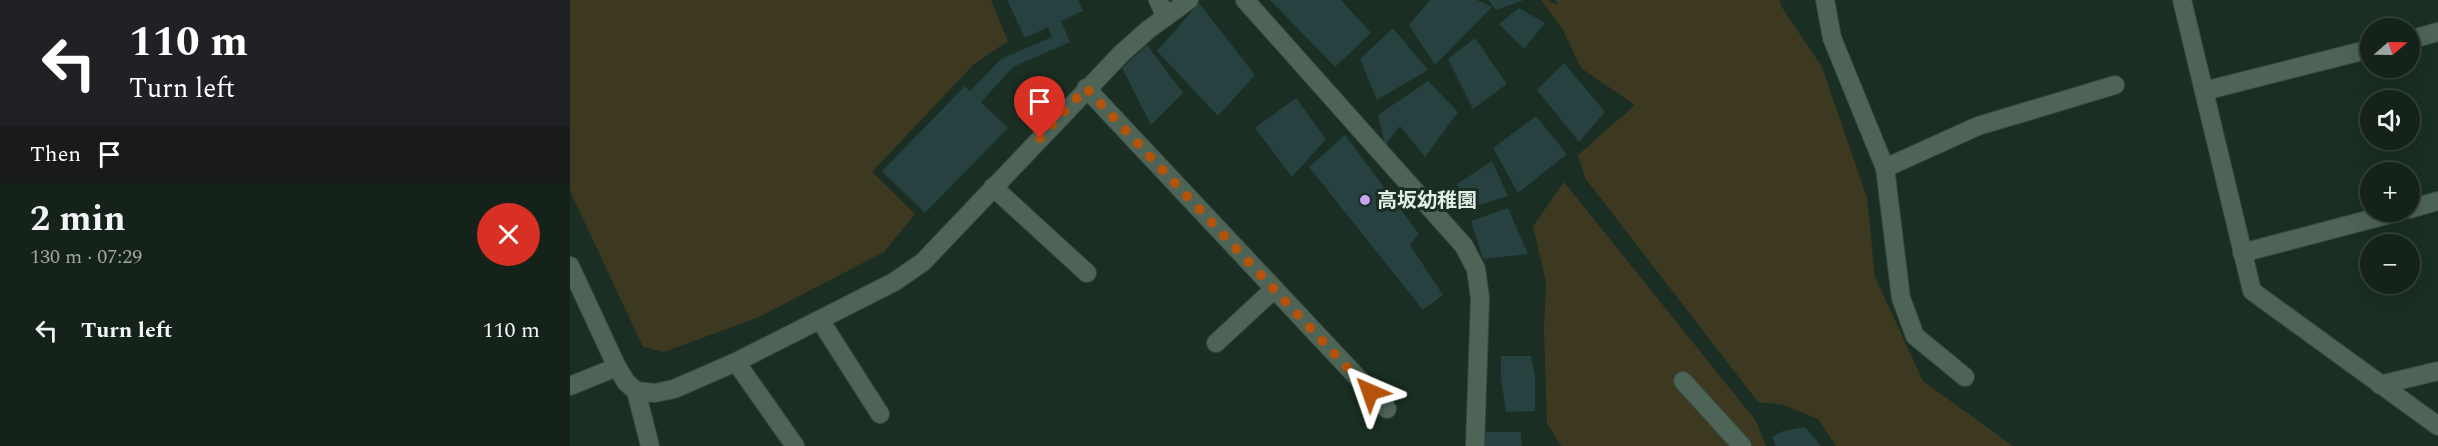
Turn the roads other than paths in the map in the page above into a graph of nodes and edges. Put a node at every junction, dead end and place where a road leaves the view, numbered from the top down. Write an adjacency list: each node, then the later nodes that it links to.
1 (1158, 0): 6 (street)
2 (1190, 0): 6 (street)
3 (1245, 0): 37 (street)
4 (1825, 0): 13 (street)
5 (2182, 0): 12 (street)
6 (1166, 17): 11 (street)
7 (2438, 32): 8 (street)
8 (2420, 37)
9 (2360, 52): 12 (street)
10 (2115, 85): 13 (street)
11 (1086, 88): 14 (street); 21 (street)
12 (2204, 91): 18 (street)
13 (1885, 168): 27 (street)
14 (993, 187): 20 (street); 22 (street)
15 (2438, 201): 16 (street)
16 (2420, 205)
17 (2360, 222): 18 (street)
18 (2242, 253): 29 (street)
19 (570, 266): 25 (street)
20 (1087, 273)
21 (1274, 289): 23 (street); 32 (street)
22 (820, 320): 24 (street); 33 (street)
23 (1216, 343)
24 (736, 362): 31 (street); 36 (street)
25 (617, 367): 30 (street); 31 (street)
26 (2438, 371): 29 (street)
27 (1965, 377)
28 (1683, 381): 38 (street)
29 (2380, 385): 34 (street)
30 (570, 386)
31 (636, 392): 35 (street)
32 (1387, 409)
33 (880, 414)
34 (2438, 426)
35 (650, 446)
36 (795, 446)
37 (1475, 446)
38 (1742, 446)

